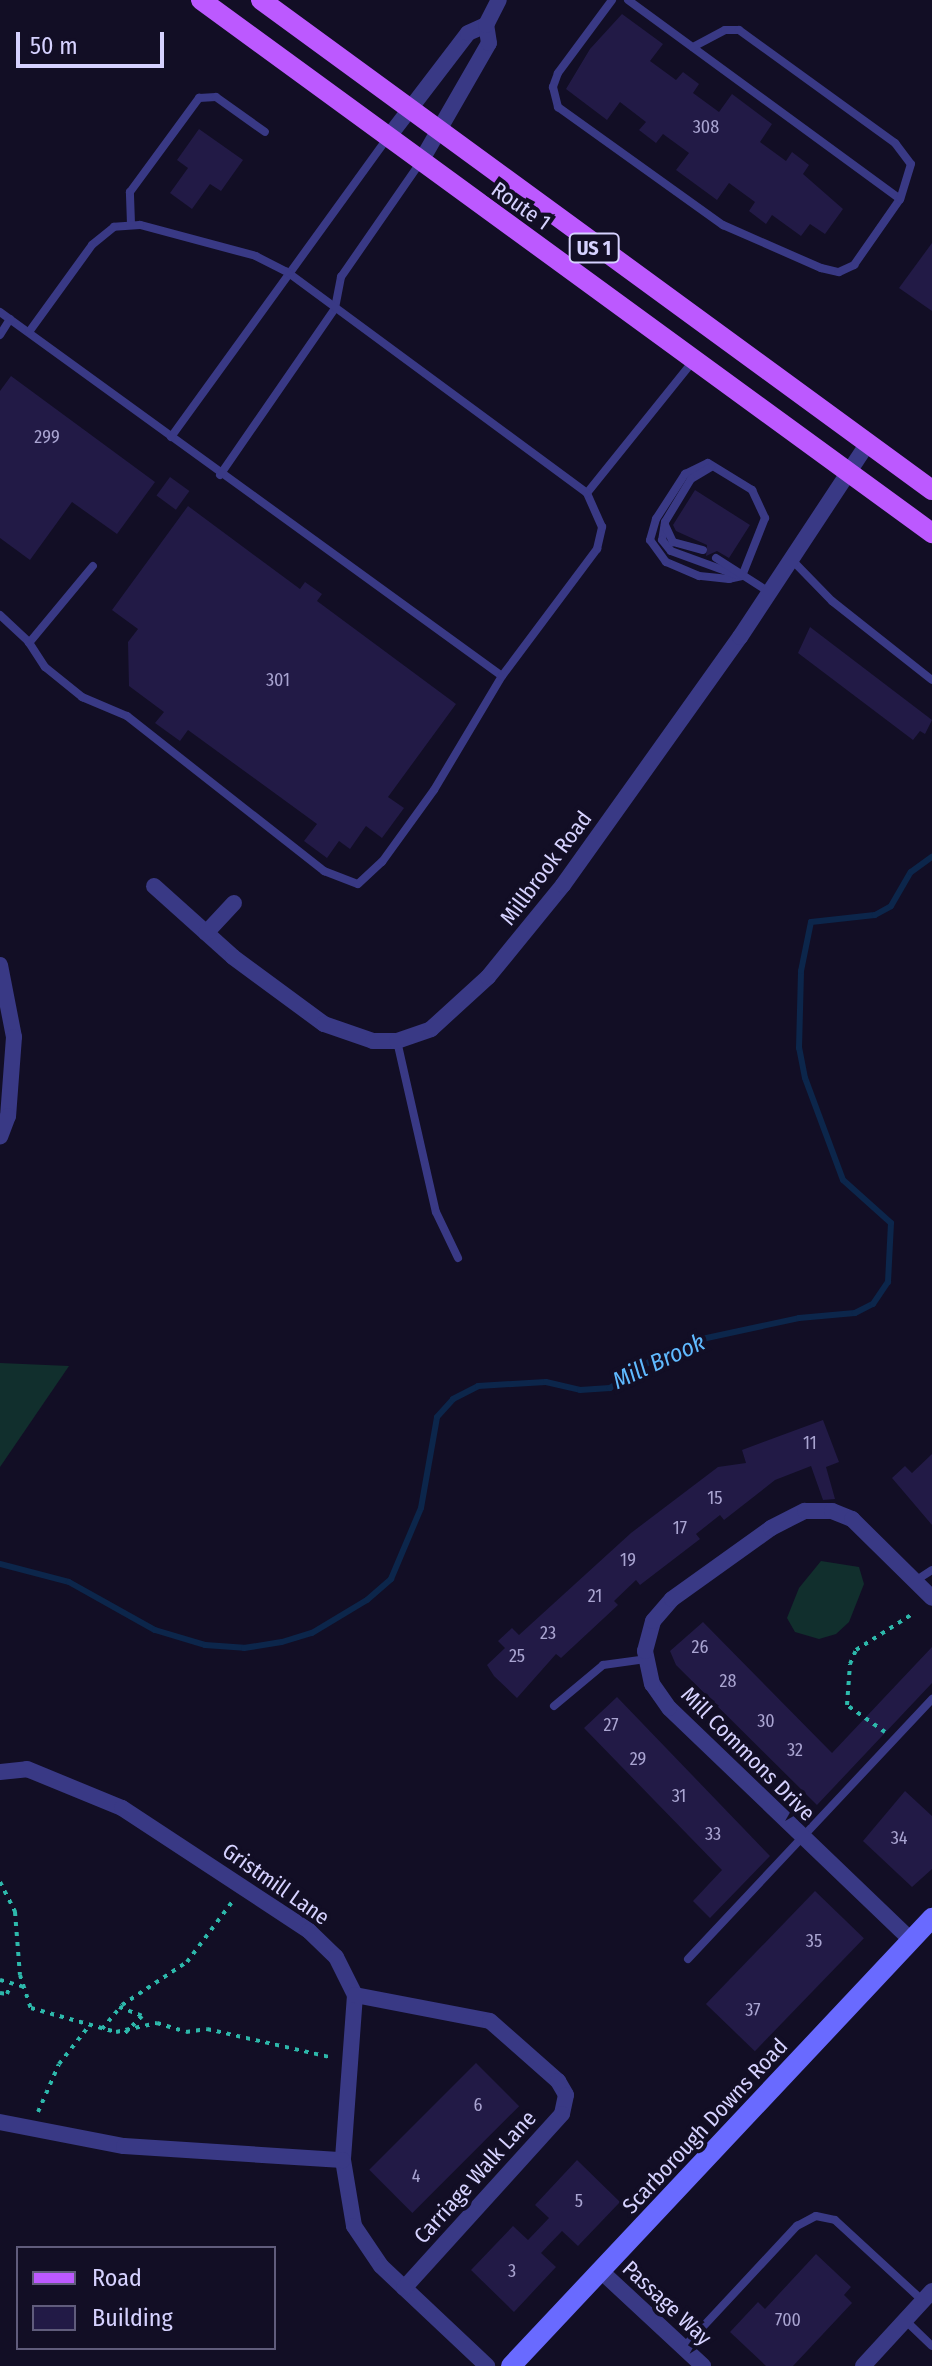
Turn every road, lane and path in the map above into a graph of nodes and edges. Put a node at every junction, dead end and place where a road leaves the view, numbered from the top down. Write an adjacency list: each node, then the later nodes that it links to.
1 (201, 0): 11 (main road, Route 1 / US 1)
2 (261, 0): 8 (main road, Route 1 / US 1)
3 (499, 0): 6 (street)
4 (612, 0): 13 (lane)
5 (628, 0): 7 (lane)
6 (486, 25): 8 (street); 10 (street)
7 (693, 47): 13 (lane); 13 (lane)
8 (407, 110): 10 (main road, Route 1 / US 1); 11 (street)
9 (265, 132): 14 (lane)
10 (437, 133): 12 (street); 23 (main road, Route 1 / US 1)
11 (387, 139): 12 (main road, Route 1 / US 1); 15 (lane)
12 (420, 163): 16 (lane); 21 (main road, Route 1 / US 1)
13 (900, 199)
14 (131, 224): 15 (lane); 19 (lane)
15 (287, 272): 16 (lane); 22 (lane)
16 (335, 308): 26 (lane); 28 (lane)
17 (0, 312): 18 (lane)
18 (10, 319): 19 (lane); 20 (lane)
19 (29, 332): 22 (lane)
20 (0, 335)
21 (694, 360): 25 (main road, Route 1 / US 1); 28 (lane)
22 (171, 437): 26 (lane)
23 (866, 446): 25 (street, Millbrook Road); 27 (main road, Route 1 / US 1)
24 (717, 466): 29 (lane); 35 (lane); 35 (lane)
25 (847, 473): 30 (main road, Route 1 / US 1); 33 (street, Millbrook Road)
26 (220, 475): 39 (lane)
27 (932, 490)
28 (587, 493): 39 (lane)
29 (665, 522): 31 (lane); 35 (lane)
30 (932, 533)
31 (703, 550)
32 (716, 558): 35 (lane)
33 (791, 559): 36 (street, Millbrook Road); 40 (lane)
34 (93, 566): 38 (lane)
35 (742, 576): 36 (lane)
36 (769, 592): 45 (street, Millbrook Road)
37 (0, 615): 38 (lane)
38 (29, 643): 39 (lane)
39 (502, 676)
40 (932, 680)
41 (154, 886): 43 (street, Millbrook Road)
42 (234, 903): 43 (street)
43 (206, 933): 45 (street, Millbrook Road)
44 (0, 965): 46 (street)
45 (397, 1041): 48 (lane)
46 (6, 1062): 47 (street)
47 (0, 1137)
48 (458, 1258)
49 (932, 1570): 50 (lane)
50 (915, 1581): 51 (street); 53 (street)
51 (932, 1598)
52 (914, 1613): 56 (path)
53 (646, 1659): 55 (lane); 58 (street, Mill Commons Drive)
54 (932, 1699): 58 (lane)
55 (554, 1706)
56 (885, 1732)
57 (0, 1772): 68 (street, Gristmill Lane)
58 (801, 1838): 62 (street, Mill Commons Drive); 63 (lane)
59 (0, 1882): 66 (path)
60 (232, 1902): 69 (path)
61 (932, 1918): 62 (street, Scarborough Downs Road)
62 (911, 1940): 77 (street, Scarborough Downs Road)
63 (688, 1959)
64 (0, 1980): 65 (path)
65 (10, 1986): 66 (path); 67 (path)
66 (24, 1987): 70 (path)
67 (0, 1993)
68 (355, 1995): 76 (street); 78 (street, Carriage Walk Lane)
69 (119, 2007): 71 (path); 72 (path)
70 (87, 2026): 71 (path); 74 (path)
71 (101, 2029): 72 (path)
72 (125, 2033): 73 (path)
73 (326, 2057)
74 (36, 2115)
75 (0, 2122): 76 (street)
76 (343, 2160): 78 (street)
77 (602, 2272): 82 (street, Passage Way); 84 (street, Scarborough Downs Road)
78 (404, 2288): 83 (street)
79 (928, 2296): 80 (street); 82 (lane)
80 (905, 2320): 81 (lane); 86 (street)
81 (932, 2346)
82 (684, 2347): 85 (street, Passage Way)
83 (487, 2366)
84 (511, 2366)
85 (703, 2366)
86 (863, 2366)

